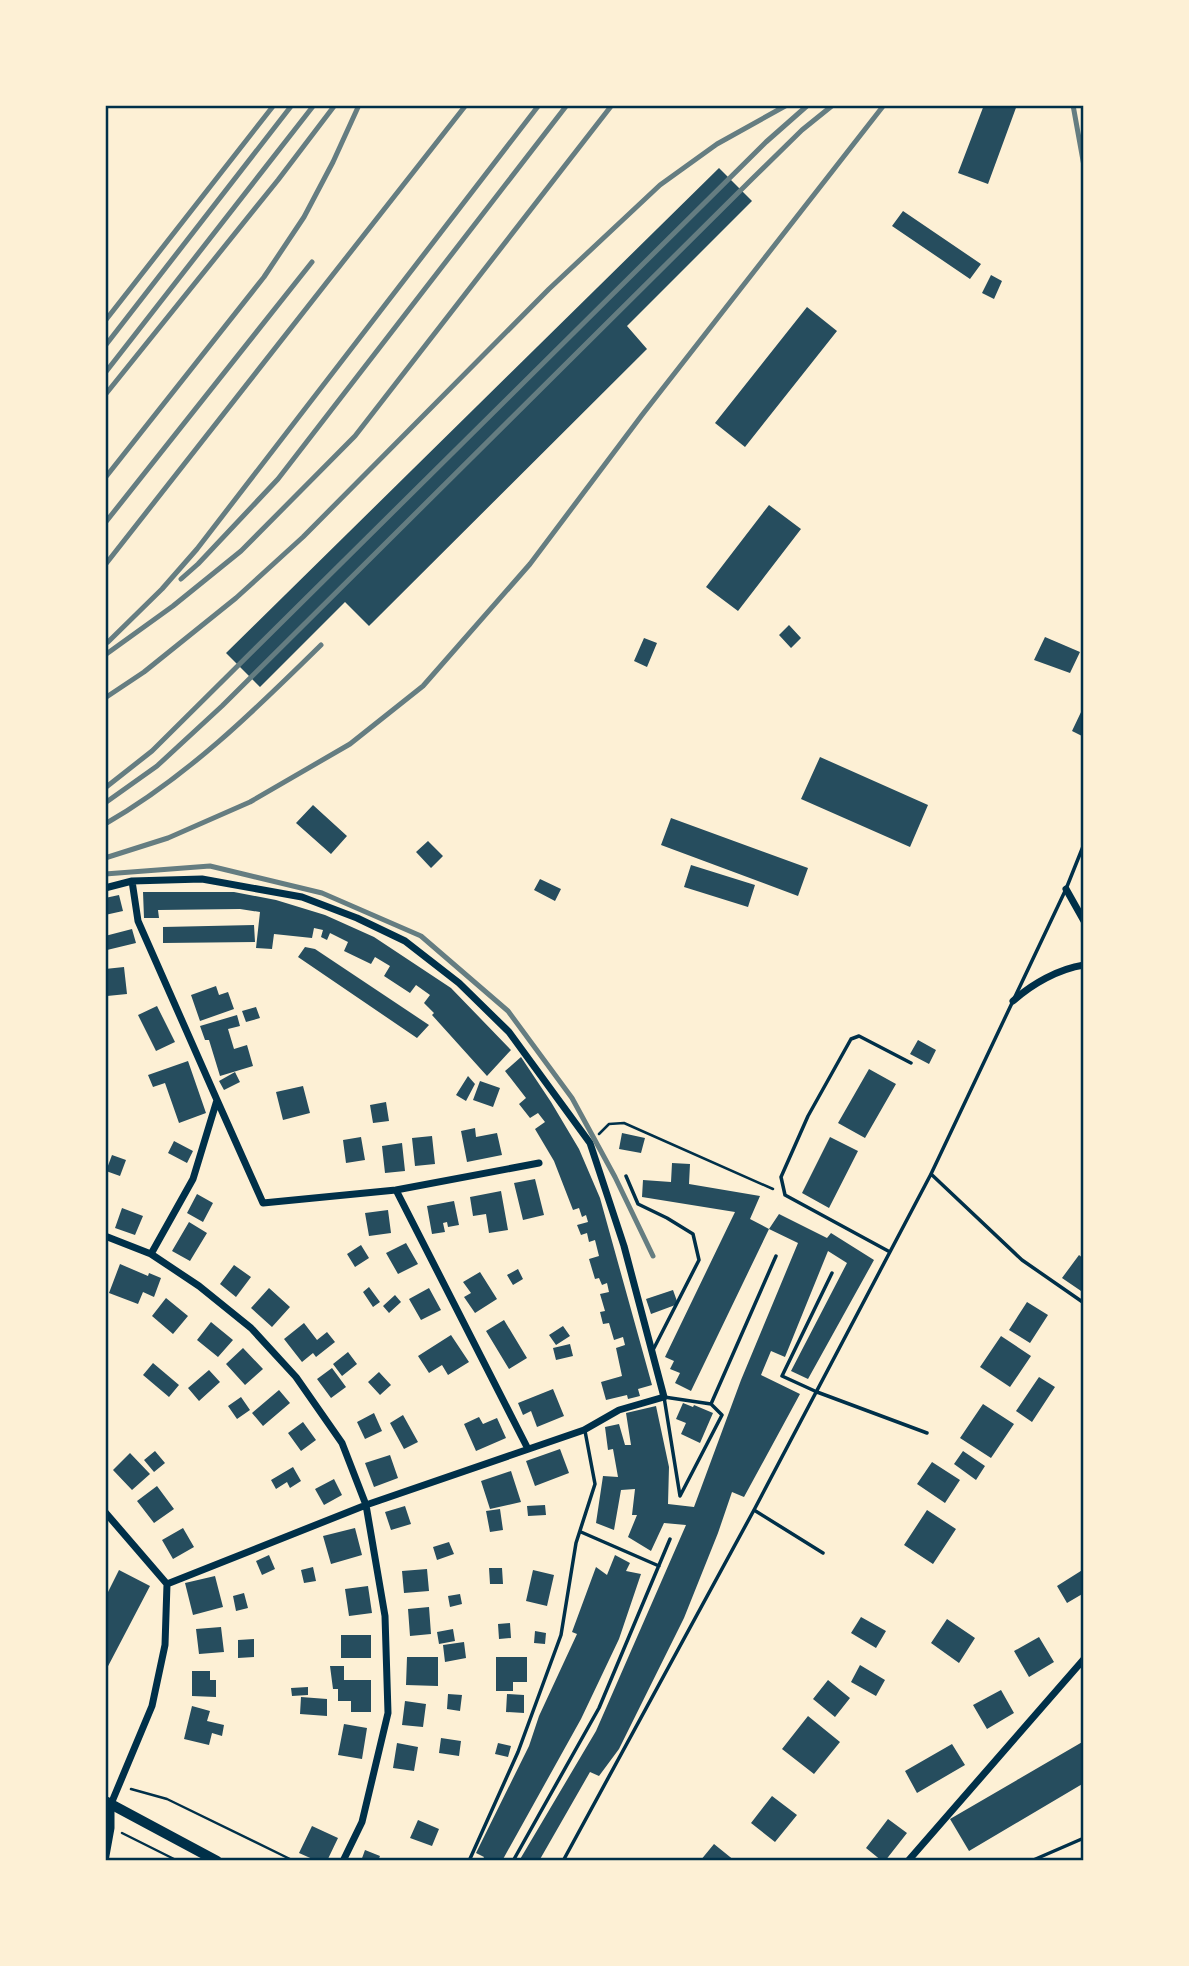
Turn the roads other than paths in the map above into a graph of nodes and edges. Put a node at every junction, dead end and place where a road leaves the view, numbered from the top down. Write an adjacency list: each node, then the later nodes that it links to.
1 (1084, 844): 4 (lane)
2 (132, 881): 3 (street); 9 (street); 20 (street)
3 (105, 888)
4 (1066, 889): 5 (street); 7 (lane)
5 (1084, 921)
6 (1084, 965): 7 (street)
7 (1013, 1002): 11 (lane)
8 (911, 1063): 15 (lane)
9 (217, 1100): 13 (street); 16 (street)
10 (539, 1163): 13 (street)
11 (931, 1174): 15 (lane); 19 (lane)
12 (626, 1176): 20 (lane)
13 (396, 1190): 26 (street)
14 (105, 1236): 16 (street)
15 (890, 1252): 21 (lane)
16 (151, 1254): 27 (street)
17 (776, 1256): 23 (lane)
18 (832, 1273): 21 (lane)
19 (1084, 1303)
20 (652, 1352): 22 (street)
21 (817, 1392): 25 (lane); 28 (lane)
22 (664, 1397): 23 (lane); 23 (lane); 24 (street)
23 (711, 1404)
24 (584, 1430): 26 (street); 30 (lane)
25 (927, 1433)
26 (528, 1449): 27 (street)
27 (366, 1505): 34 (street); 40 (street)
28 (754, 1510): 32 (lane); 43 (lane)
29 (105, 1512): 34 (street)
30 (580, 1531): 33 (lane); 41 (lane)
31 (670, 1539): 33 (lane)
32 (823, 1553)
33 (659, 1566): 42 (lane)
34 (167, 1584): 36 (street)
35 (1084, 1659): 44 (street)
36 (108, 1803): 38 (street); 39 (main road)
37 (1084, 1838): 45 (lane)
38 (105, 1861)
39 (217, 1861)
40 (343, 1861)
41 (469, 1861)
42 (513, 1861)
43 (563, 1861)
44 (908, 1861)
45 (1031, 1861)

